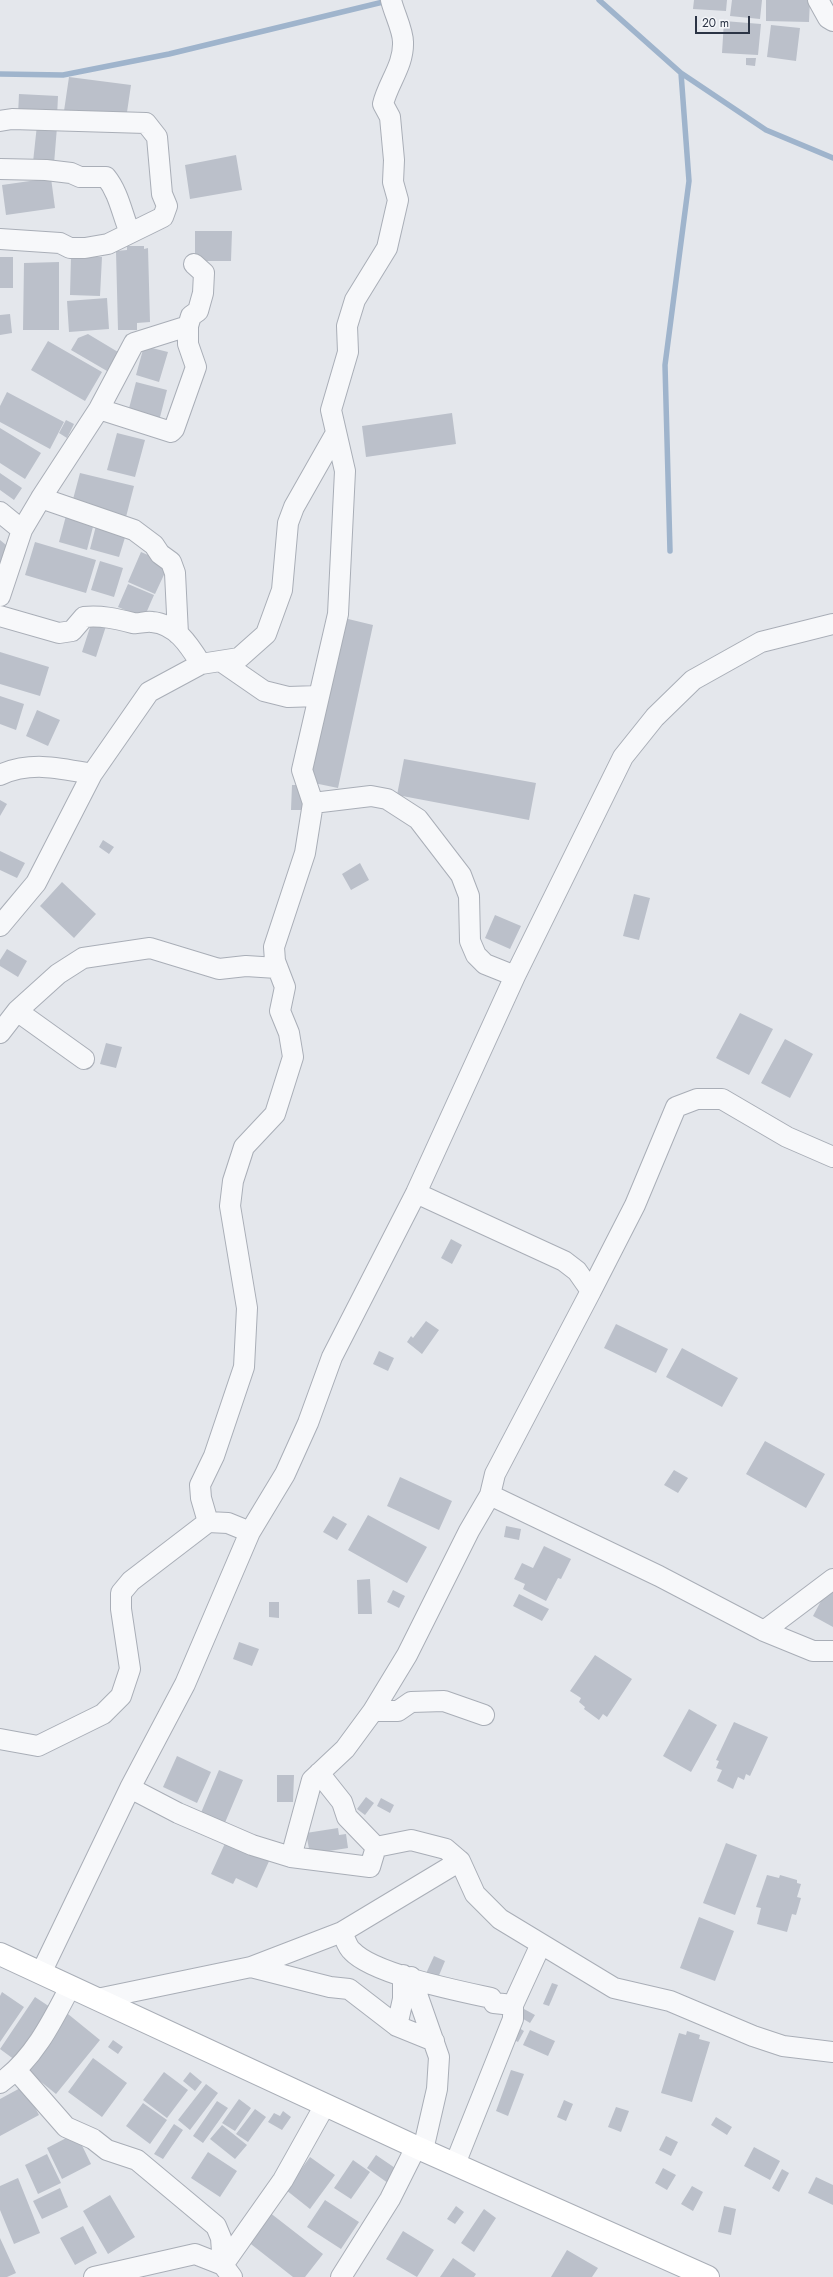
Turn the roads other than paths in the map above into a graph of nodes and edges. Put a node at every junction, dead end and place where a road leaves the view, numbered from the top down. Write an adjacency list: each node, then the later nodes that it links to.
1 (392, 0): 11 (street)
2 (818, 0): 3 (street)
3 (833, 21)
4 (0, 121): 6 (street)
5 (0, 169): 6 (street)
6 (130, 233): 7 (street)
7 (0, 239)
8 (194, 264): 9 (street)
9 (188, 326): 10 (street); 10 (street)
10 (99, 409): 12 (street)
11 (336, 433): 19 (street); 21 (street)
12 (41, 498): 14 (street); 18 (street)
13 (0, 512): 14 (street)
14 (22, 530): 15 (street)
15 (0, 596)
16 (0, 616): 18 (street)
17 (833, 624): 27 (street)
18 (178, 634): 20 (street)
19 (222, 662): 20 (street); 21 (street)
20 (200, 664): 22 (street)
21 (319, 696): 24 (street)
22 (92, 774): 23 (street); 25 (street)
23 (0, 775)
24 (313, 803): 26 (street); 27 (street)
25 (0, 926)
26 (277, 968): 28 (street); 35 (street)
27 (515, 976): 32 (street)
28 (17, 1011): 29 (street); 30 (street)
29 (0, 1033)
30 (84, 1059)
31 (833, 1157): 33 (street)
32 (416, 1193): 33 (street); 36 (street)
33 (591, 1292): 34 (street)
34 (490, 1495): 38 (street); 40 (street)
35 (208, 1522): 36 (street); 42 (street)
36 (250, 1532): 44 (street)
37 (833, 1579): 38 (street)
38 (764, 1631): 39 (street)
39 (833, 1651)
40 (373, 1711): 41 (street); 43 (street)
41 (484, 1715)
42 (0, 1739)
43 (319, 1773): 45 (street); 46 (street)
44 (130, 1788): 46 (street); 52 (street)
45 (376, 1847): 46 (street); 47 (street)
46 (291, 1858)
47 (460, 1861): 48 (street); 49 (street)
48 (342, 1932): 51 (street); 53 (street)
49 (541, 1944): 56 (street); 59 (street)
50 (0, 1954): 52 (main road)
51 (251, 1967): 55 (street); 57 (street)
52 (41, 1973): 54 (main road)
53 (407, 1976): 56 (street); 57 (street); 58 (street)
54 (70, 1987): 55 (main road); 60 (street)
55 (97, 1999): 62 (main road)
56 (513, 2005): 64 (street)
57 (397, 2026): 58 (street)
58 (434, 2040): 63 (street)
59 (833, 2052)
60 (17, 2071): 61 (street); 65 (street)
61 (0, 2084)
62 (325, 2105): 63 (main road); 65 (street)
63 (420, 2149): 64 (main road); 67 (street)
64 (455, 2164): 68 (main road)
65 (228, 2271): 66 (street)
66 (94, 2277)
67 (341, 2277)
68 (708, 2277)

